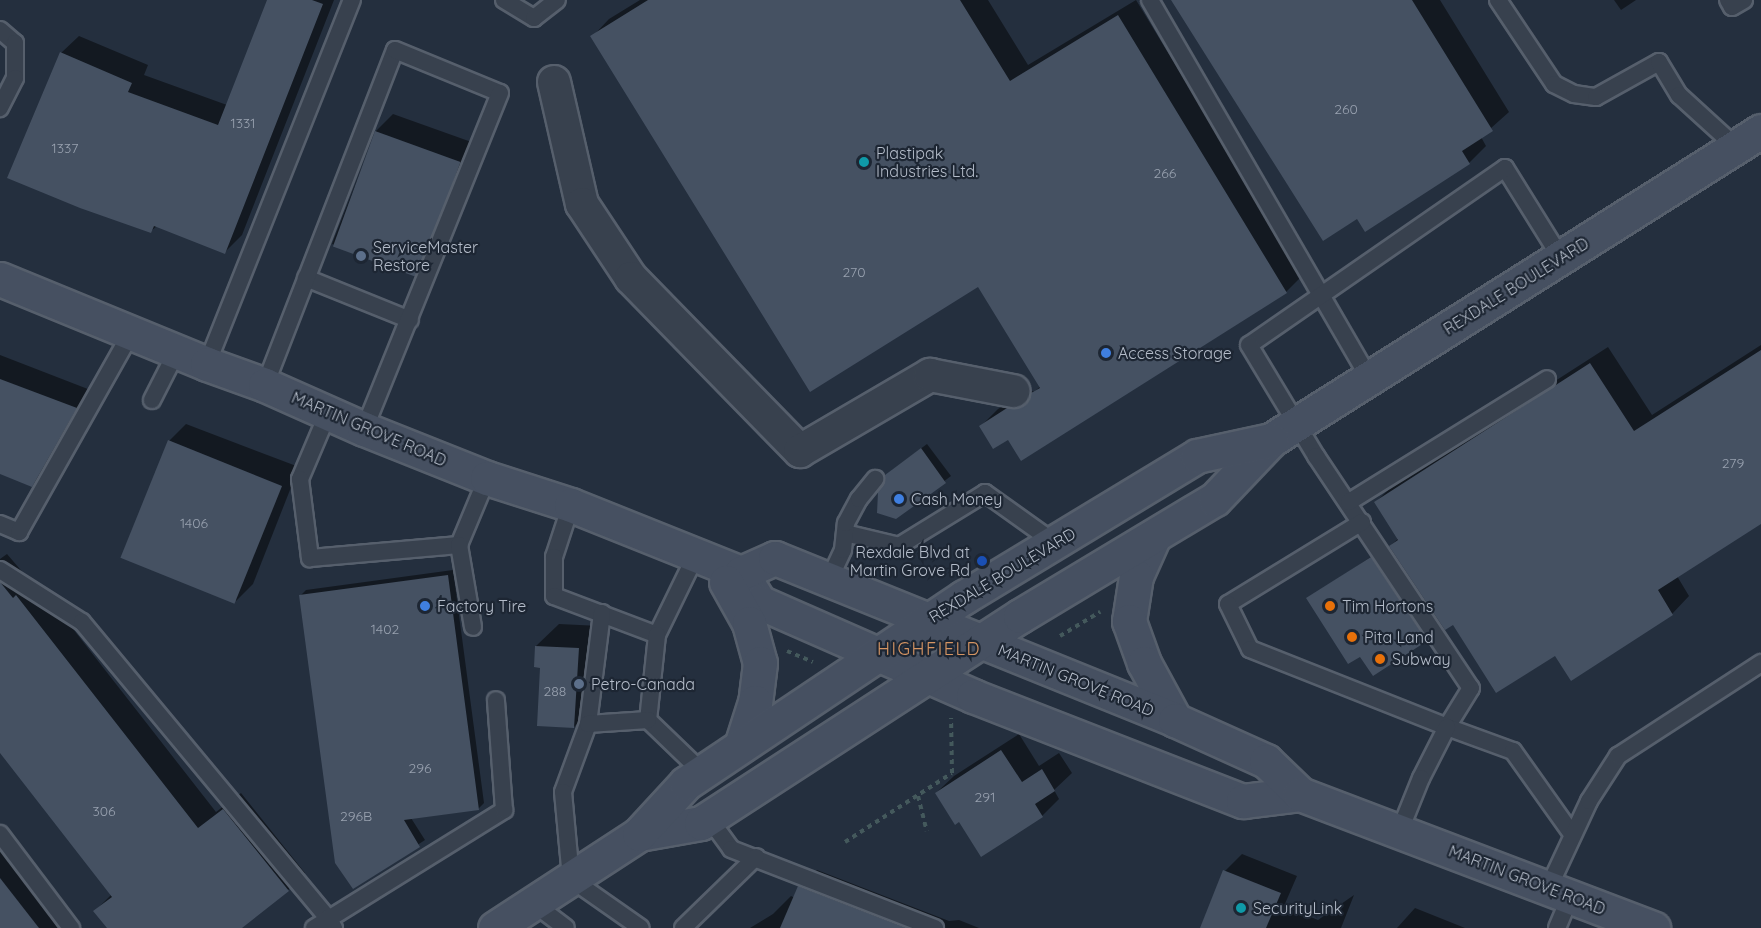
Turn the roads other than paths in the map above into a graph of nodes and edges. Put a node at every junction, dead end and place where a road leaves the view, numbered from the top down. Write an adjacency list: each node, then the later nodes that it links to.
1 (351, 0): 20 (lane)
2 (504, 0): 3 (lane)
3 (557, 0)
4 (1150, 0): 16 (lane)
5 (1498, 0): 12 (lane)
6 (1728, 0): 7 (lane)
7 (1744, 0)
8 (0, 30): 9 (lane)
9 (6, 68): 11 (lane)
10 (554, 82): 24 (street)
11 (0, 108)
12 (1748, 139): 13 (main road, REXDALE BOULEVARD)
13 (1561, 258): 16 (lane); 21 (main road, REXDALE BOULEVARD)
14 (306, 278): 17 (lane); 17 (lane); 23 (lane)
15 (0, 279): 18 (main road, MARTIN GROVE ROAD)
16 (1321, 294): 21 (lane); 27 (lane)
17 (410, 320): 28 (lane)
18 (131, 333): 19 (main road, MARTIN GROVE ROAD); 35 (lane)
19 (177, 351): 20 (main road, MARTIN GROVE ROAD); 25 (lane)
20 (207, 364): 23 (main road, MARTIN GROVE ROAD)
21 (1369, 378): 27 (main road, REXDALE BOULEVARD)
22 (1547, 379): 32 (lane)
23 (265, 385): 26 (main road, MARTIN GROVE ROAD)
24 (1013, 391)
25 (152, 400)
26 (328, 413): 28 (main road, MARTIN GROVE ROAD); 39 (lane)
27 (1298, 423): 29 (main road, REXDALE BOULEVARD); 32 (lane)
28 (364, 429): 30 (main road, MARTIN GROVE ROAD)
29 (1271, 441): 37 (main road, REXDALE BOULEVARD); 38 (main road, REXDALE BOULEVARD)
30 (487, 478): 33 (main road, MARTIN GROVE ROAD); 39 (lane)
31 (875, 479): 36 (lane)
32 (1349, 502): 34 (lane)
33 (572, 505): 40 (main road, MARTIN GROVE ROAD); 43 (lane)
34 (1362, 522): 55 (lane); 55 (lane)
35 (0, 524)
36 (845, 532): 38 (lane); 42 (lane)
37 (1154, 536): 47 (main road, REXDALE BOULEVARD); 53 (main road)
38 (1055, 543): 44 (main road, REXDALE BOULEVARD)
39 (459, 545): 45 (lane)
40 (717, 564): 42 (main road, MARTIN GROVE ROAD); 46 (lane); 48 (main road, MARTIN GROVE ROAD); 56 (main road)
41 (0, 570): 68 (lane)
42 (829, 580): 44 (main road, MARTIN GROVE ROAD)
43 (602, 613): 46 (lane); 54 (lane)
44 (927, 620): 47 (main road, MARTIN GROVE ROAD); 48 (main road, REXDALE BOULEVARD)
45 (473, 627)
46 (657, 634): 52 (lane)
47 (981, 641): 50 (main road, REXDALE BOULEVARD); 53 (main road, MARTIN GROVE ROAD)
48 (876, 654): 50 (main road, MARTIN GROVE ROAD); 56 (main road, REXDALE BOULEVARD)
49 (1761, 663): 63 (lane)
50 (929, 675): 58 (main road, MARTIN GROVE ROAD); 59 (main road, REXDALE BOULEVARD)
51 (496, 700): 68 (lane)
52 (648, 720): 54 (lane); 57 (lane)
53 (1175, 720): 58 (main road, MARTIN GROVE ROAD)
54 (588, 724): 65 (lane)
55 (1447, 727): 60 (lane); 63 (lane)
56 (741, 746): 57 (main road, REXDALE BOULEVARD)
57 (702, 772): 62 (main road, REXDALE BOULEVARD)
58 (1300, 794): 60 (main road, MARTIN GROVE ROAD)
59 (708, 818): 62 (main road, REXDALE BOULEVARD); 64 (lane)
60 (1400, 830): 66 (main road, MARTIN GROVE ROAD)
61 (0, 834): 70 (lane)
62 (639, 834): 65 (main road, REXDALE BOULEVARD)
63 (1572, 834): 66 (lane)
64 (756, 857): 75 (lane); 76 (lane)
65 (571, 879): 67 (main road, REXDALE BOULEVARD); 74 (lane)
66 (1559, 893): 69 (main road, MARTIN GROVE ROAD); 77 (lane)
67 (533, 903): 72 (main road, REXDALE BOULEVARD); 73 (lane)
68 (331, 923): 71 (lane)
69 (1643, 927)
70 (71, 928)
71 (314, 928)
72 (495, 928)
73 (566, 928)
74 (641, 928)
75 (683, 928)
76 (935, 928)
77 (1557, 928)

